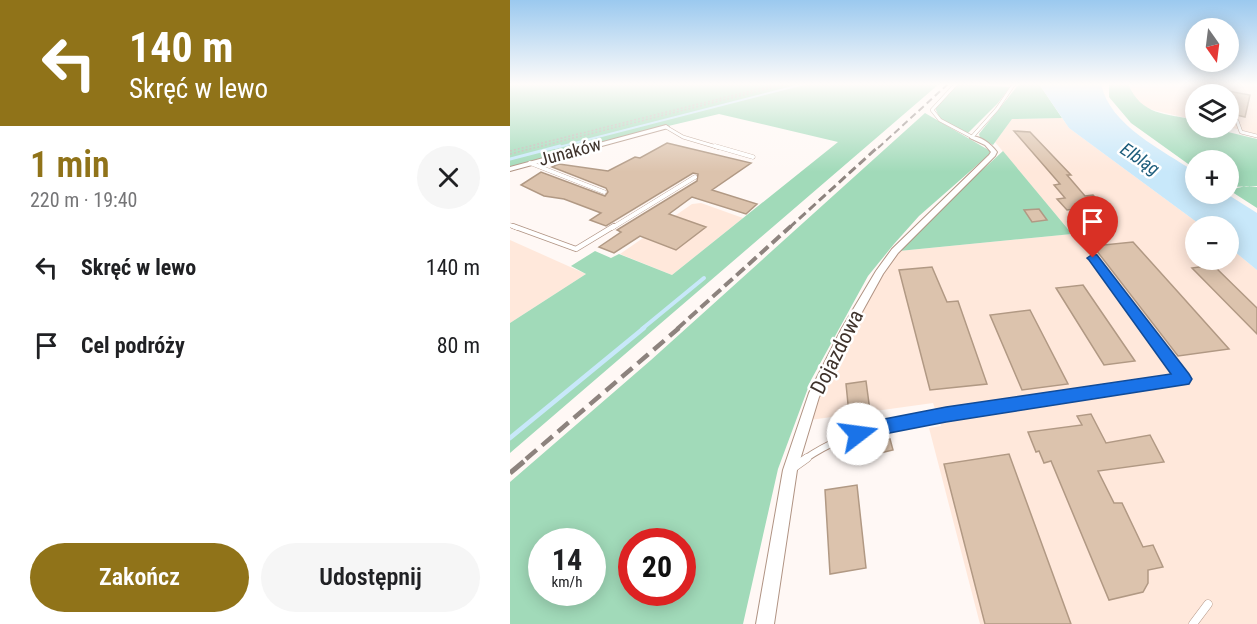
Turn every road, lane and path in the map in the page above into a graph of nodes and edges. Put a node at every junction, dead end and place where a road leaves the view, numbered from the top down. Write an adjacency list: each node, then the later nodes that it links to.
1 (663, 113): 9 (path)
2 (668, 113): 9 (path)
3 (934, 113): 8 (lane, Dojazdowa)
4 (993, 113): 8 (lane)
5 (666, 128): 10 (lane); 11 (street, Junaków)
6 (1239, 128): 7 (lane)
7 (1257, 136)
8 (972, 137): 17 (street, Dojazdowa)
9 (510, 152)
10 (753, 157)
11 (530, 163): 12 (street, Junaków); 14 (lane)
12 (510, 169)
13 (695, 177): 15 (lane)
14 (604, 192)
15 (510, 225)
16 (1093, 258): 17 (lane)
17 (790, 470): 19 (street, Dojazdowa)
18 (1208, 604): 20 (lane)
19 (765, 624)
20 (1192, 624)

